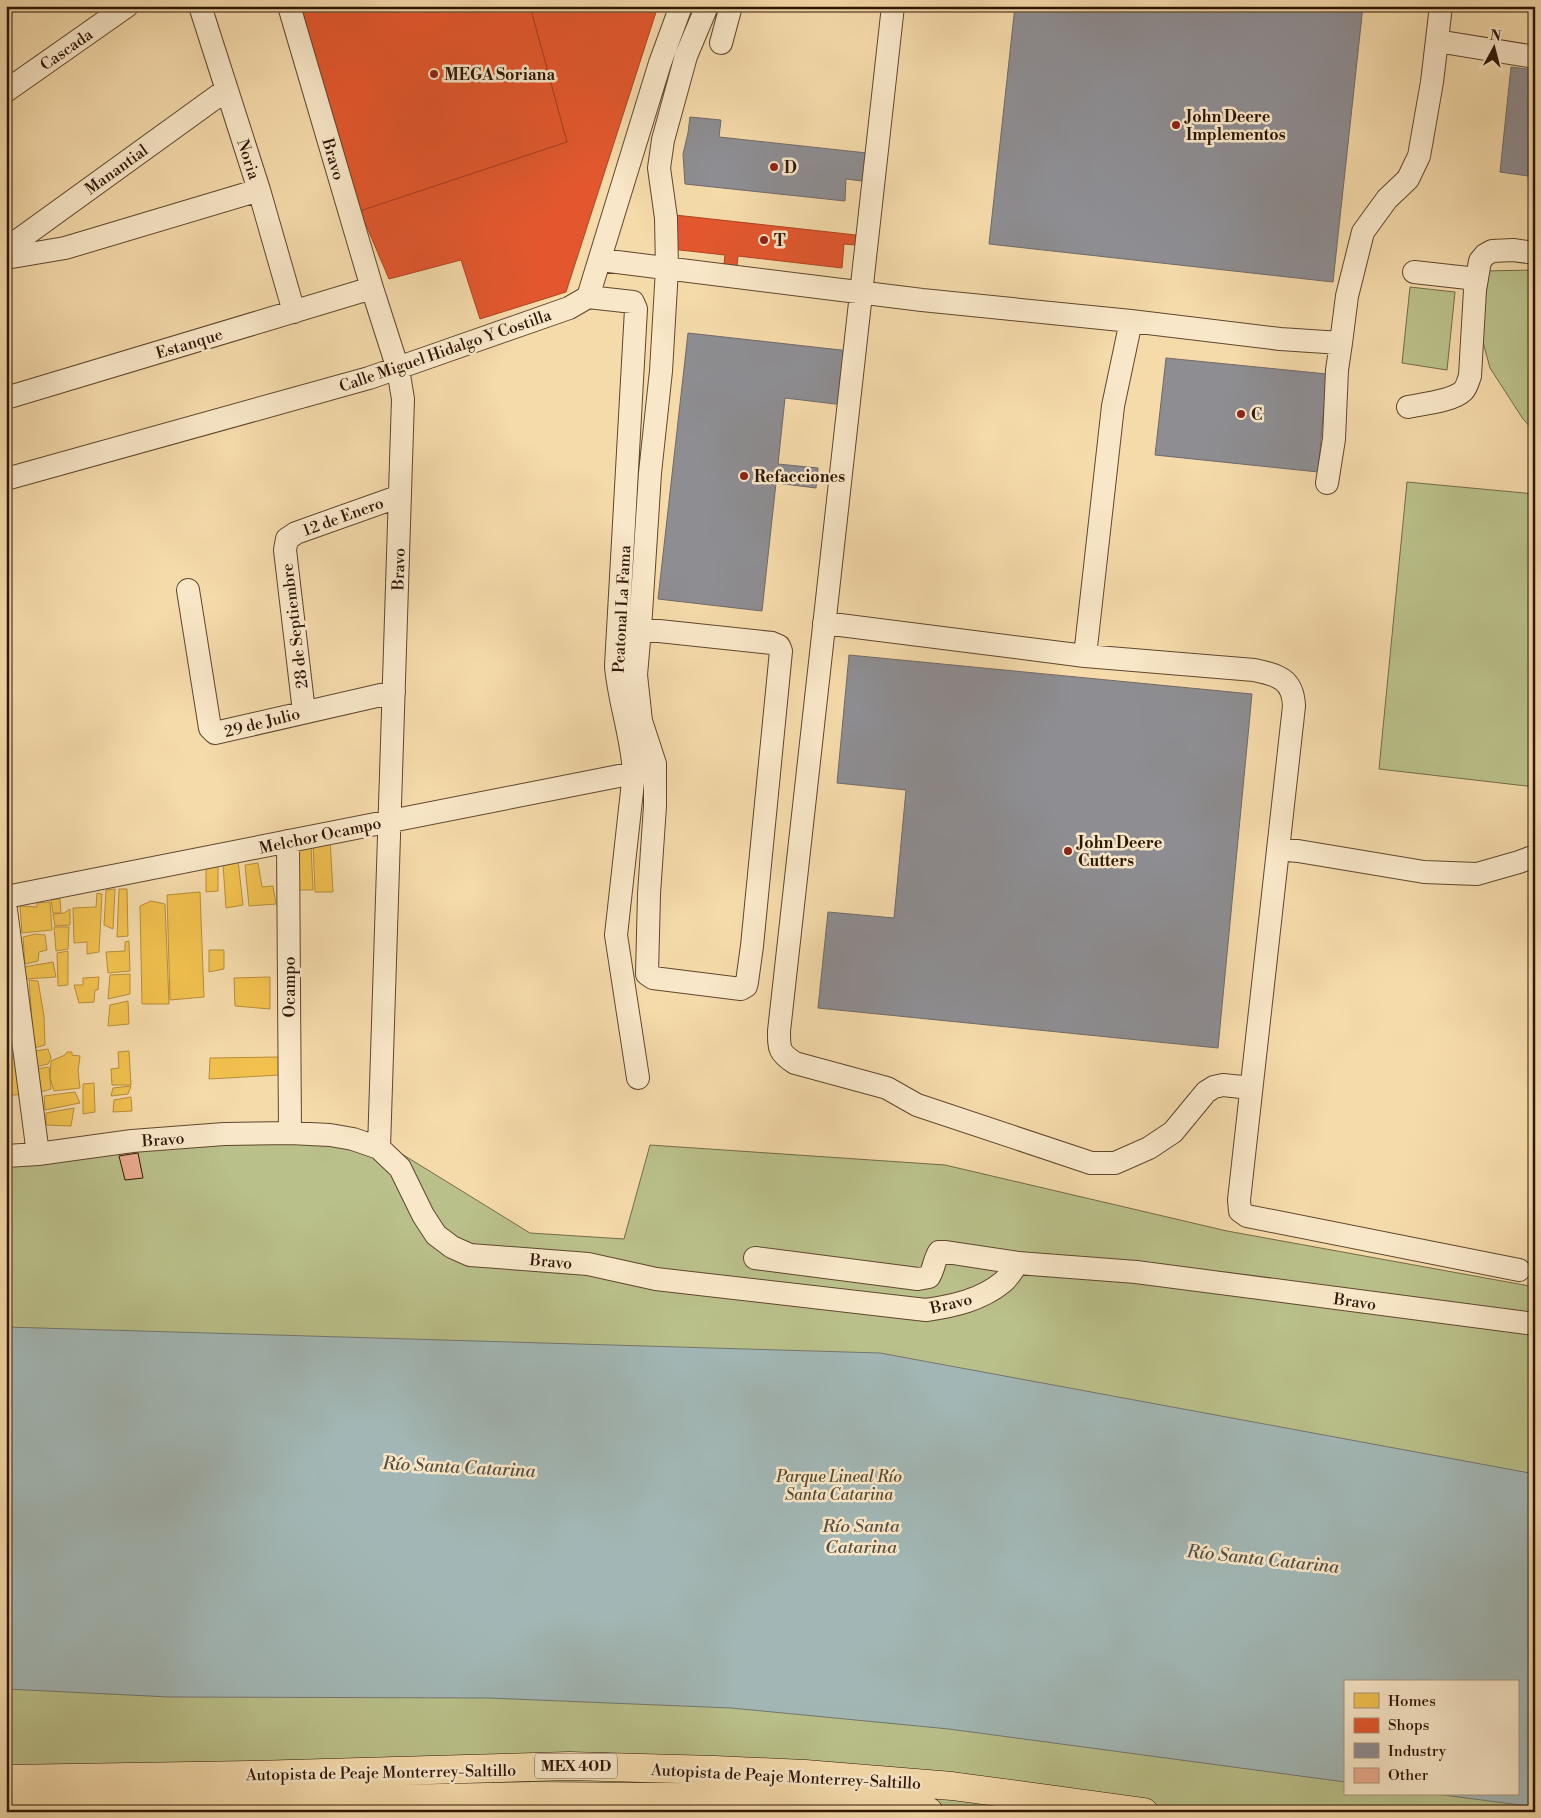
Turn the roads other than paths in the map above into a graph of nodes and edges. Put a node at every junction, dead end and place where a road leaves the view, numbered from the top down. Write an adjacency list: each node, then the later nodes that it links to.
1 (127, 6): 13 (street, Cascada)
2 (200, 6): 12 (street, Noria)
3 (289, 6): 22 (street, Bravo)
4 (680, 6): 18 (street)
5 (707, 6): 19 (street)
6 (730, 6): 10 (street)
7 (893, 6): 23 (street)
8 (1441, 6): 9 (street)
9 (1437, 41): 11 (street); 27 (street)
10 (721, 43)
11 (1535, 57)
12 (226, 90): 14 (street, Noria); 15 (street, Manantial)
13 (6, 91)
14 (259, 190): 17 (street); 25 (street, Noria)
15 (6, 249)
16 (1535, 253): 21 (street)
17 (6, 258)
18 (601, 260): 19 (street); 24 (street)
19 (667, 268): 23 (street); 37 (street)
20 (1414, 272): 21 (street)
21 (1476, 279): 30 (street)
22 (372, 288): 25 (street, Estanque); 28 (street, Bravo)
23 (861, 293): 26 (street); 36 (street)
24 (588, 297): 28 (street, Calle Miguel Hidalgo Y Costilla); 41 (street, Peatonal La Fama)
25 (294, 312): 29 (street, Estanque)
26 (1131, 321): 27 (street); 38 (street)
27 (1341, 343): 32 (street)
28 (398, 369): 31 (street, Calle Miguel Hidalgo Y Costilla); 33 (street, Bravo)
29 (6, 398)
30 (1408, 407)
31 (6, 479)
32 (1326, 483)
33 (400, 496): 34 (street, 12 de Enero); 39 (street, Bravo)
34 (287, 540): 40 (street, 28 de Septiembre)
35 (188, 590): 40 (street, 29 de Julio)
36 (824, 623): 38 (street); 49 (street)
37 (640, 629): 37 (street)
38 (1085, 656): 44 (street)
39 (394, 692): 40 (street, 29 de Julio); 42 (street, Bravo)
40 (304, 712)
41 (634, 773): 42 (street, Melchor Ocampo); 48 (street, Peatonal La Fama)
42 (390, 821): 43 (street, Melchor Ocampo); 51 (street, Bravo)
43 (288, 841): 46 (street, Melchor Ocampo); 50 (street, Ocampo)
44 (1278, 849): 45 (street); 49 (street)
45 (1535, 856)
46 (6, 898)
47 (6, 910): 52 (street)
48 (638, 1078)
49 (1252, 1088): 56 (street)
50 (290, 1133): 51 (street, Bravo); 52 (street, Bravo)
51 (378, 1148): 55 (street, Bravo)
52 (38, 1154): 53 (street, Bravo)
53 (6, 1156)
54 (755, 1258): 55 (street)
55 (1018, 1263): 57 (street, Bravo)
56 (1519, 1270)
57 (1535, 1324)
58 (6, 1779): 61 (highway, Autopista de Peaje Monterrey-Saltillo / MEX 40D)
59 (6, 1806): 60 (highway, Autopista de Peaje Monterrey-Saltillo / MEX 40D)
60 (929, 1812)
61 (1144, 1812)

